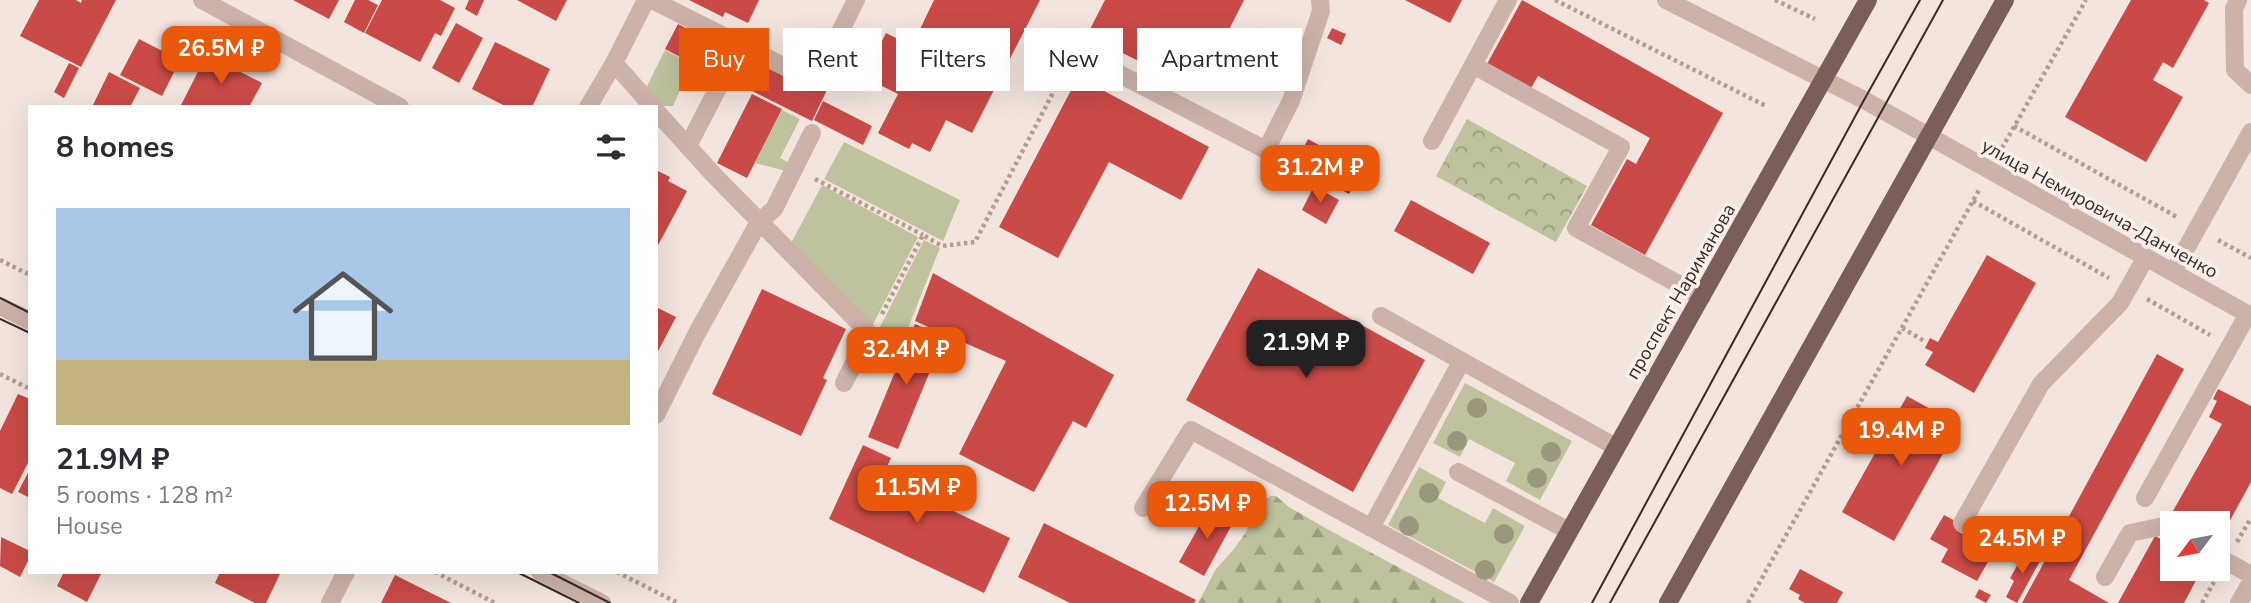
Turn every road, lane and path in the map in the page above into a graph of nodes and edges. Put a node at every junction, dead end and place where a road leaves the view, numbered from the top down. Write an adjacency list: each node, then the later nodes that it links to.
1 (202, 0): 14 (street)
2 (646, 0): 16 (street)
3 (652, 0): 4 (street)
4 (856, 0)
5 (1320, 0): 18 (street)
6 (1508, 0): 17 (street)
7 (1555, 0): 26 (path)
8 (1665, 0): 19 (street, улица Немировича-Данченко)
9 (1775, 0): 15 (path)
10 (1868, 0): 19 (main road, проспект Нариманова)
11 (2005, 0): 31 (main road)
12 (2086, 0): 28 (path)
13 (2238, 0): 20 (street)
14 (235, 8): 23 (street)
15 (1815, 19)
16 (614, 63): 24 (street); 25 (street)
17 (1473, 65): 32 (street); 44 (street)
18 (1123, 76)
19 (1823, 79): 31 (street, улица Немировича-Данченко); 44 (main road, проспект Нариманова)
20 (2251, 85)
21 (716, 91): 33 (street)
22 (1054, 91): 38 (path)
23 (397, 105)
24 (589, 105)
25 (651, 105)
26 (1766, 107)
27 (658, 113): 33 (street)
28 (2014, 126): 35 (path); 37 (path)
29 (2251, 132): 37 (street)
30 (812, 133): 34 (street)
31 (1928, 136): 35 (street, улица Немировича-Данченко); 80 (main road)
32 (1432, 141)
33 (688, 146): 36 (street)
34 (795, 168): 36 (street); 38 (path)
35 (1990, 170): 39 (street, улица Немировича-Данченко); 49 (path)
36 (759, 222): 50 (street); 56 (street)
37 (2197, 228): 40 (path); 42 (street)
38 (923, 235): 50 (path)
39 (2147, 257): 42 (street, улица Немировича-Данченко); 61 (street)
40 (2251, 258)
41 (0, 260): 43 (path)
42 (2173, 272): 46 (street, улица Немировича-Данченко)
43 (28, 274)
44 (1702, 297): 57 (main road, проспект Нариманова)
45 (0, 306): 48 (street)
46 (2250, 315): 59 (street)
47 (1381, 316): 52 (street)
48 (28, 320)
49 (1902, 328): 51 (path); 81 (path)
50 (869, 333): 54 (street)
51 (1926, 342)
52 (1461, 362): 57 (street); 63 (street)
53 (0, 374): 55 (path)
54 (844, 383)
55 (28, 388)
56 (658, 411)
57 (1616, 447): 64 (main road, проспект Нариманова)
58 (1458, 472): 64 (street)
59 (2146, 498)
60 (1143, 508): 63 (street)
61 (1962, 523)
62 (2160, 527): 71 (street)
63 (1371, 528): 78 (street)
64 (1569, 531): 79 (main road, проспект Нариманова)
65 (2230, 563): 70 (street)
66 (345, 574): 74 (street)
67 (439, 574): 75 (path)
68 (549, 574): 72 (street)
69 (621, 574): 77 (path)
70 (2251, 575)
71 (2105, 577)
72 (575, 580): 76 (street)
73 (2251, 582): 82 (street)
74 (330, 603)
75 (495, 603)
76 (602, 603)
77 (678, 603)
78 (1510, 603)
79 (1529, 603)
80 (1668, 603)
81 (1748, 603)
82 (2239, 603)

